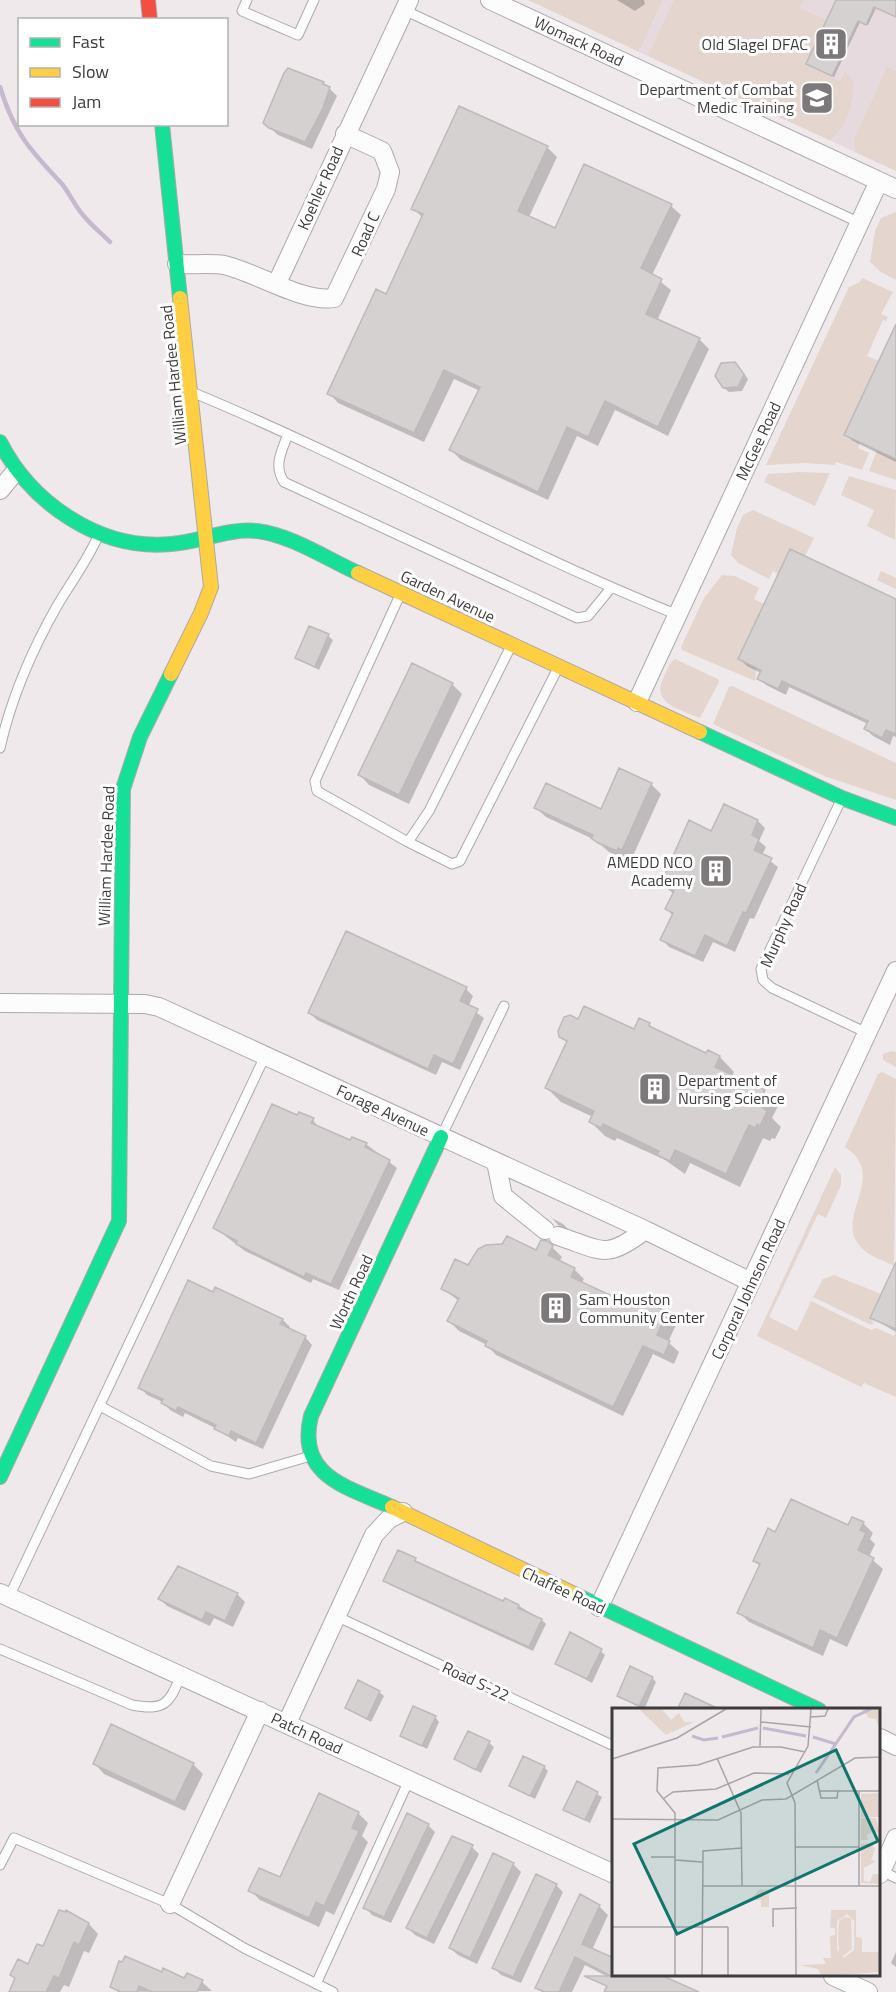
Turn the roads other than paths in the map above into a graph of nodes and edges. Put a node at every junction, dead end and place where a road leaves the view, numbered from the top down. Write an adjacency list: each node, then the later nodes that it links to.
1 (148, 0): 6 (street)
2 (247, 0): 3 (lane)
3 (314, 0)
4 (490, 0): 9 (street, Womack Road)
5 (406, 5): 8 (street, Koehler Road); 11 (lane)
6 (150, 18)
7 (162, 126): 12 (street, William Hardee Road)
8 (345, 134): 13 (street, Koehler Road); 13 (street, Road C)
9 (879, 181): 10 (street, Womack Road); 11 (street, McGee Road)
10 (896, 189)
11 (860, 223): 23 (street, McGee Road)
12 (177, 264): 13 (street); 14 (street, William Hardee Road)
13 (278, 283)
14 (192, 393): 15 (lane); 20 (street, William Hardee Road)
15 (288, 434): 21 (lane); 21 (lane)
16 (0, 442): 17 (street, Garden Avenue)
17 (15, 472): 18 (street); 19 (street, Garden Avenue)
18 (0, 490)
19 (100, 531): 20 (street, Garden Avenue); 27 (lane)
20 (207, 537): 22 (street, Garden Avenue); 33 (street, William Hardee Road)
21 (611, 588): 23 (lane)
22 (401, 593): 24 (street, Garden Avenue); 30 (lane)
23 (678, 615): 26 (street, McGee Road)
24 (512, 644): 25 (street, Garden Avenue); 30 (lane)
25 (559, 666): 26 (street, Garden Avenue); 30 (lane)
26 (638, 702): 28 (street, Garden Avenue)
27 (0, 748)
28 (842, 798): 29 (street, Garden Avenue); 35 (lane, Murphy Road)
29 (896, 818)
30 (408, 842)
31 (896, 970): 35 (street, Corporal Johnson Road)
32 (0, 1003): 33 (street, Forage Avenue)
33 (119, 1004): 36 (street, Forage Avenue); 43 (street, William Hardee Road)
34 (504, 1006): 37 (lane)
35 (867, 1033): 40 (street, Corporal Johnson Road)
36 (266, 1056): 37 (street, Forage Avenue); 41 (lane)
37 (441, 1137): 38 (street, Forage Avenue); 42 (street, Worth Road)
38 (496, 1162): 39 (street, Forage Avenue); 39 (street)
39 (645, 1230): 40 (street, Forage Avenue)
40 (751, 1282): 46 (street, Corporal Johnson Road)
41 (100, 1406): 42 (lane); 45 (lane)
42 (312, 1460): 44 (street, Chaffee Road)
43 (0, 1477)
44 (403, 1512): 46 (street, Chaffee Road); 47 (street)
45 (5, 1595): 49 (street, Patch Road)
46 (599, 1607): 50 (street, Chaffee Road)
47 (338, 1617): 52 (street); 54 (lane, Road S-22)
48 (0, 1649): 49 (lane)
49 (182, 1675): 51 (street, Patch Road)
50 (815, 1708)
51 (260, 1711): 52 (street, Patch Road); 61 (street)
52 (287, 1723): 56 (street, Patch Road)
53 (881, 1739): 55 (street)
54 (612, 1745)
55 (896, 1746)
56 (410, 1780): 59 (street, Patch Road); 64 (lane)
57 (896, 1838): 60 (street)
58 (0, 1865): 61 (lane)
59 (612, 1873)
60 (884, 1873)
61 (170, 1904): 64 (lane)
62 (832, 1977): 66 (street)
63 (835, 1977): 67 (street)
64 (316, 1984): 65 (lane)
65 (333, 1992)
66 (825, 1992)
67 (868, 1992)

